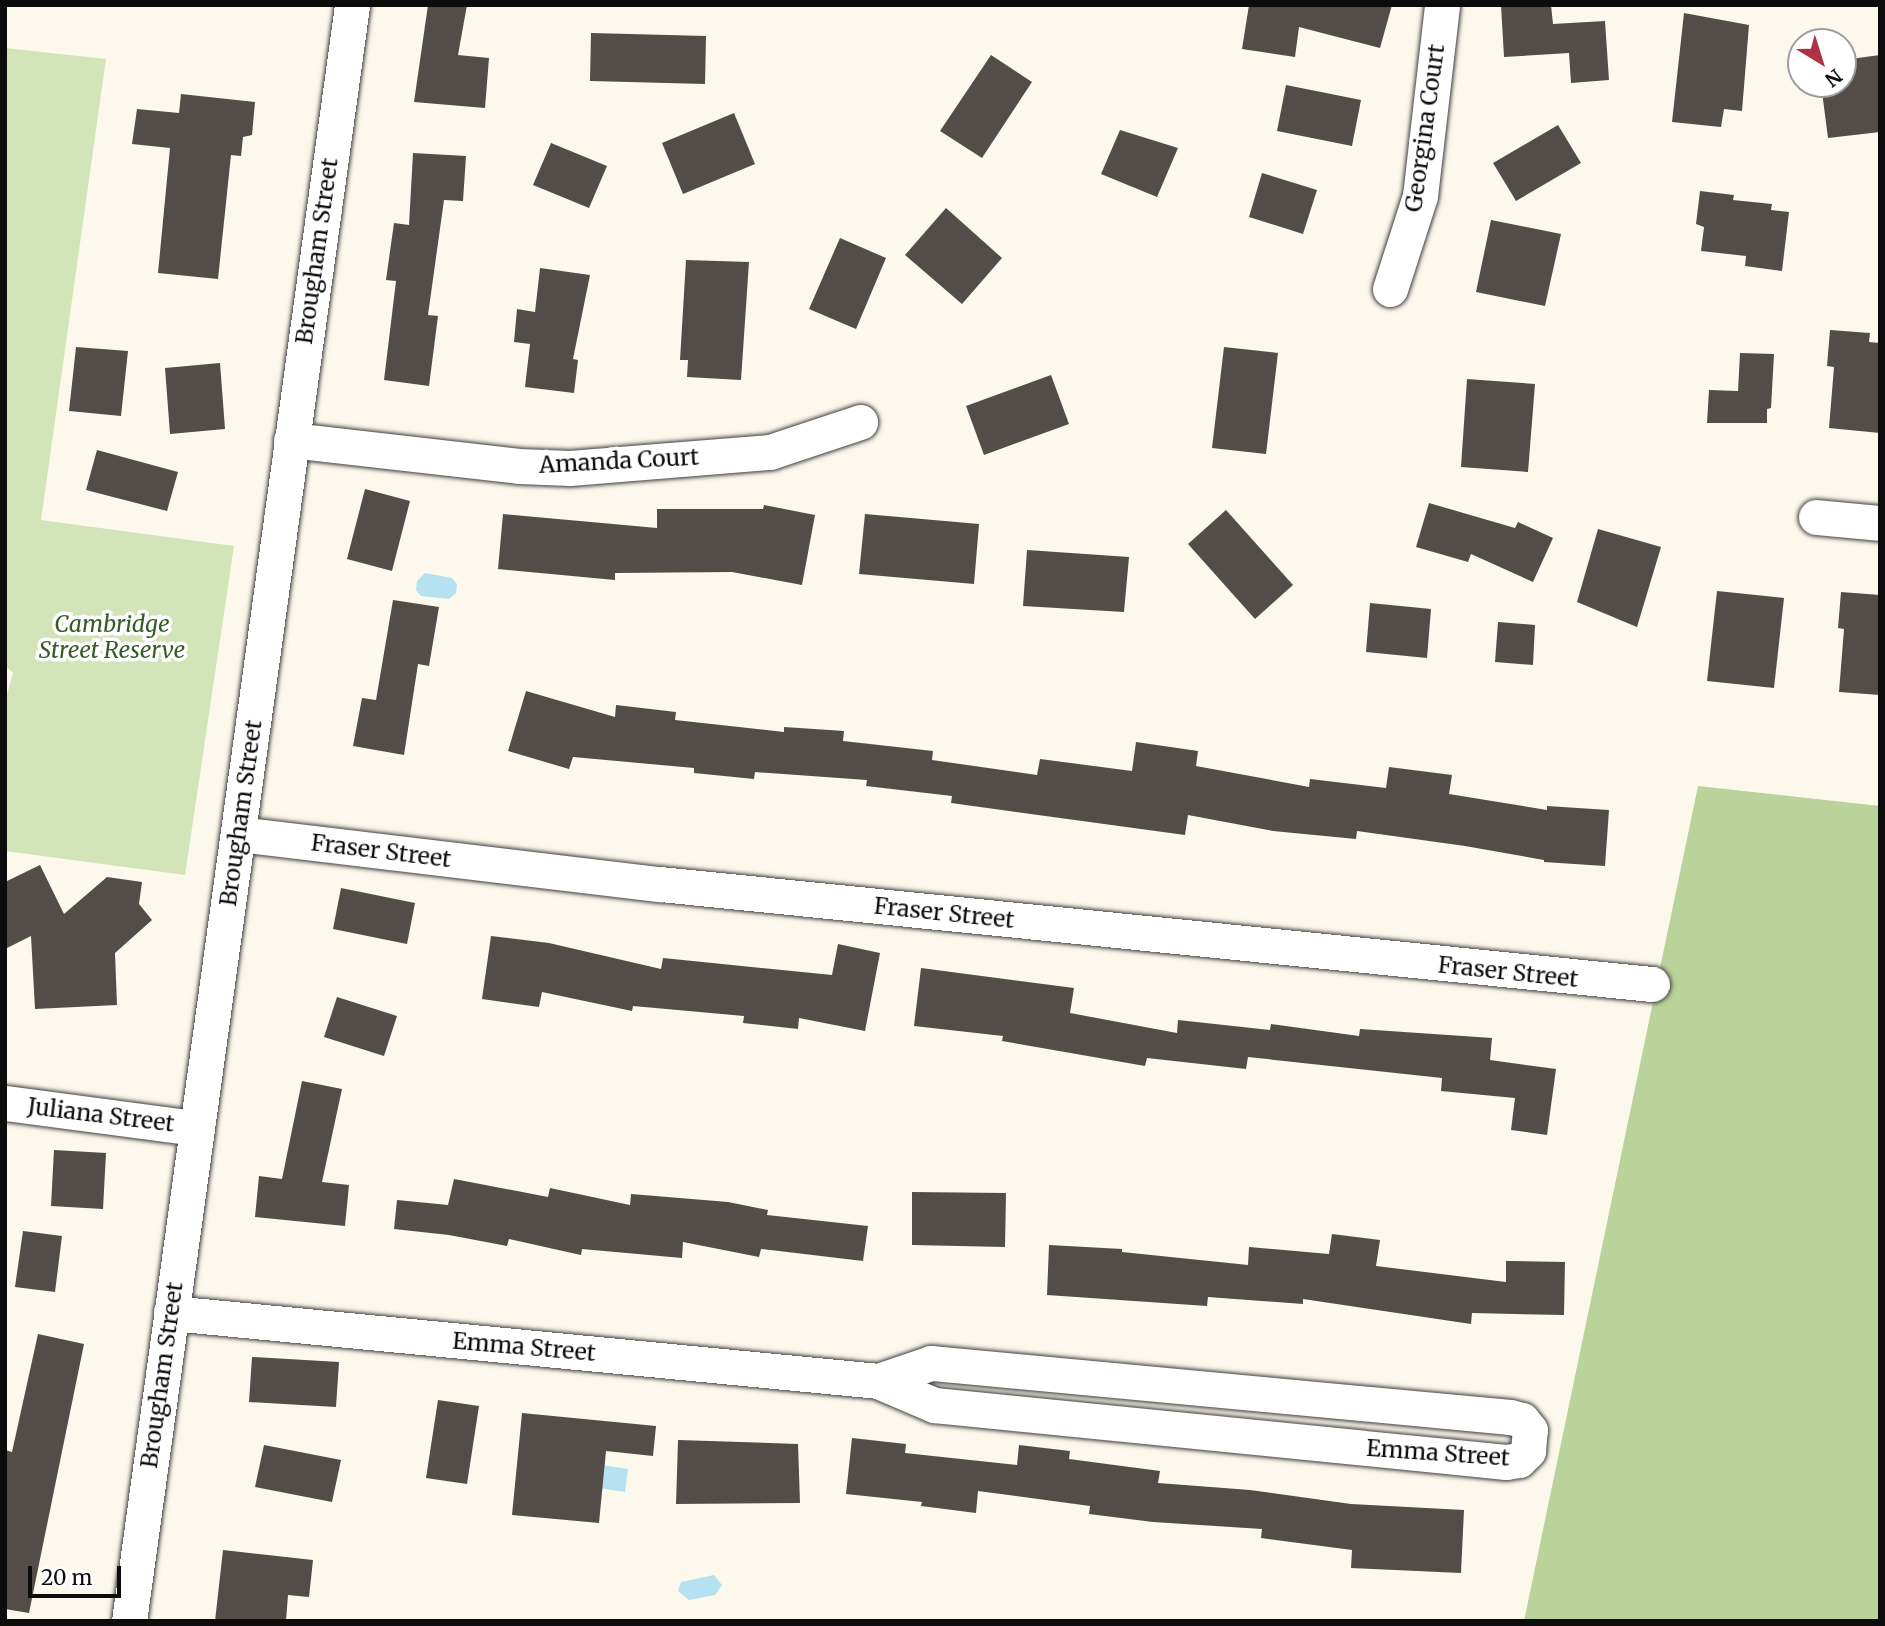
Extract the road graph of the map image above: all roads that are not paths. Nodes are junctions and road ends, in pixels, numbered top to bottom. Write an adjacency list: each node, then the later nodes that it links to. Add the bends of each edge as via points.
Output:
1 (352, 5): 5 (street, Brougham Street)
2 (1442, 5): 3 (street, Georgina Court, via 1420,196)
3 (1390, 289)
4 (860, 422): 5 (street, Amanda Court, via 770,452 570,468)
5 (291, 440): 8 (street, Brougham Street)
6 (1816, 517): 7 (street)
7 (1880, 523)
8 (238, 834): 9 (street, Fraser Street, via 687,887); 11 (street, Brougham Street)
9 (1652, 984)
10 (5, 1103): 11 (street, Juliana Street)
11 (197, 1128): 12 (street, Brougham Street)
12 (171, 1313): 13 (street, Emma Street); 14 (street, Brougham Street)
13 (878, 1381): 13 (street, Emma Street, via 931,1363 1510,1417 1522,1420 1530,1430 1528,1451 1519,1460 1506,1462 934,1405)
14 (129, 1621)

